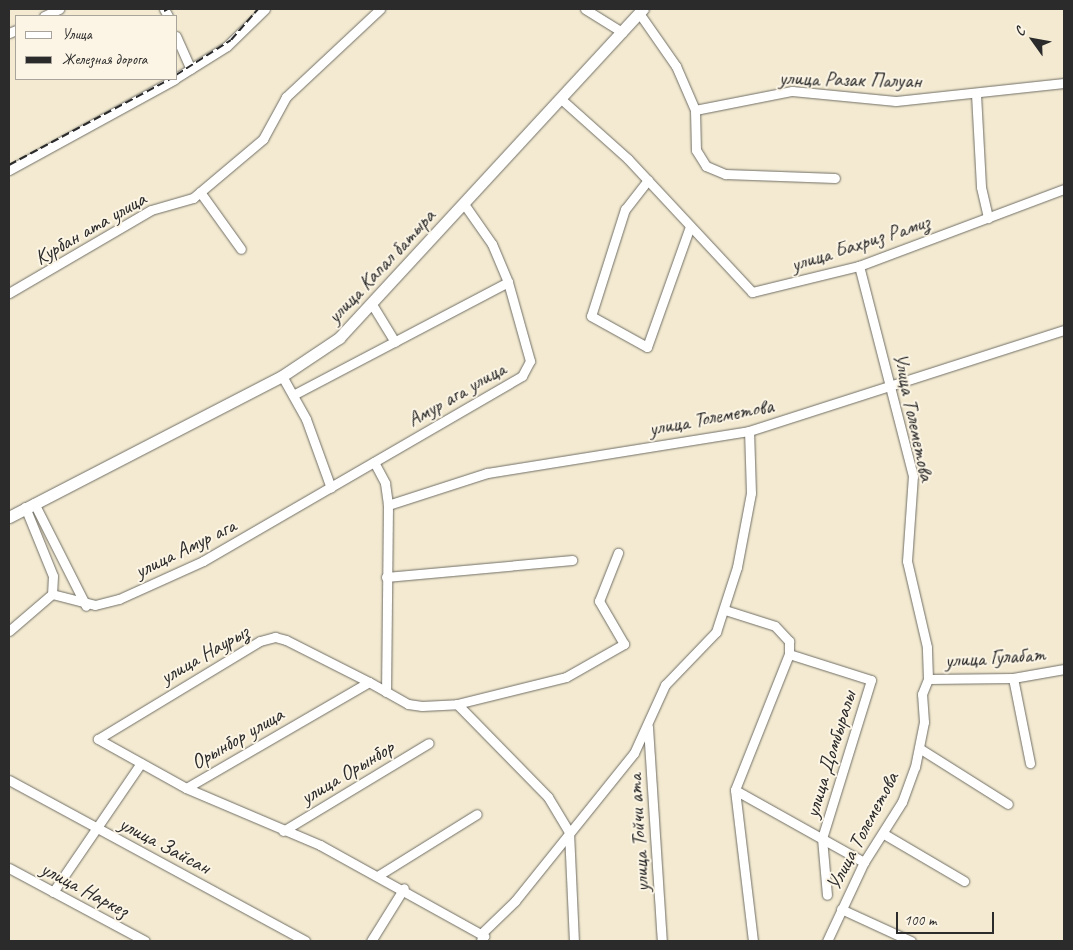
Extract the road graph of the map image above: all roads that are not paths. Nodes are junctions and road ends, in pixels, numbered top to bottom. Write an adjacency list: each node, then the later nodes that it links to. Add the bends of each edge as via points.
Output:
1 (59, 9): 6 (street)
2 (265, 9): 9 (street, via 244,33)
3 (380, 9): 20 (street, Курбан ата улица, via 286,97 262,139)
4 (585, 9): 7 (street)
5 (641, 11): 7 (main road, улица Капал батыра); 15 (street, via 676,66)
6 (46, 15)
7 (622, 32): 14 (main road, улица Капал батыра)
8 (178, 40): 9 (street)
9 (191, 69): 10 (street)
10 (178, 77)
11 (172, 80): 16 (street)
12 (1064, 83): 13 (street, улица Разак Палуан)
13 (976, 94): 15 (street, улица Разак Палуан, via 896,101 792,91); 22 (street, via 981,187)
14 (561, 99): 18 (street, улица Бахриз Рамиз); 21 (main road, улица Капал батыра)
15 (695, 110): 17 (street, via 696,150 706,166 725,174)
16 (9, 170)
17 (835, 178)
18 (648, 180): 23 (street, улица Бахриз Рамиз); 23 (street, via 625,209 591,316 647,347)
19 (1064, 190): 22 (street, улица Бахриз Рамиз)
20 (200, 192): 24 (street); 27 (street, Курбан ата улица, via 151,210)
21 (464, 204): 26 (street, via 492,244); 28 (main road, улица Капал батыра)
22 (988, 218): 25 (street, улица Бахриз Рамиз)
23 (690, 226): 25 (street, улица Бахриз Рамиз, via 752,292)
24 (241, 249)
25 (860, 266): 32 (street, Улица Толеметова)
26 (508, 282): 30 (street); 35 (street, Амур ага улица, via 526,342 527,370)
27 (9, 293)
28 (373, 306): 30 (street); 31 (main road, улица Капал батыра, via 339,338)
29 (1064, 330): 32 (street, улица Толеметова)
30 (395, 342): 33 (street)
31 (282, 376): 33 (street); 37 (main road, улица Капал батыра)
32 (893, 386): 34 (street, улица Толеметова); 50 (street, Улица Толеметова, via 913,476 907,561 927,647)
33 (293, 395): 36 (street)
34 (749, 431): 38 (street, улица Толеметова, via 487,473); 45 (street, via 752,493)
35 (374, 462): 36 (street, улица Амур ага); 38 (street, via 385,483)
36 (331, 488): 44 (street, улица Амур ага, via 203,561 120,599)
37 (30, 505): 39 (main road, улица Капал батыра); 43 (street, via 53,576); 44 (street)
38 (388, 505): 42 (street)
39 (9, 517)
40 (618, 553): 53 (street, улица Наурыз, via 599,601 624,640 622,646 566,676)
41 (572, 560): 42 (street)
42 (386, 577): 52 (street)
43 (52, 594): 44 (street); 46 (street)
44 (86, 606)
45 (724, 610): 47 (street, via 784,632); 54 (street, via 707,642 665,685)
46 (9, 631)
47 (789, 654): 62 (street); 69 (street, улица Домбыралы, via 871,680)
48 (1064, 669): 49 (street, улица Гулабат)
49 (1013, 678): 50 (street, улица Гулабат); 59 (street)
50 (928, 679): 57 (street, Улица Толеметова, via 922,694)
51 (369, 682): 52 (street, улица Наурыз); 55 (street, улица Наурыз, via 275,637 260,641); 61 (street, Орынбор улица)
52 (386, 692): 53 (street, улица Наурыз, via 422,706)
53 (456, 704): 67 (street, via 548,797)
54 (647, 721): 67 (street, via 634,753); 84 (street, улица Тойчи ата)
55 (97, 737): 58 (street, Орынбор улица)
56 (429, 743): 66 (street, улица Орынбор)
57 (919, 748): 63 (street); 68 (street, Улица Толеметова, via 902,802)
58 (141, 763): 61 (street, Орынбор улица); 65 (street)
59 (1030, 763)
60 (9, 780): 65 (street, улица Зайсан)
61 (186, 788): 66 (street, улица Орынбор)
62 (735, 790): 69 (street); 85 (street)
63 (1008, 804)
64 (477, 814): 72 (street)
65 (95, 828): 75 (street); 80 (street, улица Зайсан)
66 (283, 831): 72 (street, улица Орынбор)
67 (569, 832): 78 (street); 83 (street)
68 (884, 834): 70 (street, Улица Толеметова); 73 (street)
69 (822, 838): 70 (street); 76 (street, улица Домбыралы)
70 (864, 862): 77 (street, Улица Толеметова)
71 (9, 868): 75 (street, улица Наркез)
72 (380, 875): 74 (street, улица Орынбор)
73 (964, 881)
74 (404, 888): 78 (street, улица Орынбор); 81 (street)
75 (53, 892): 79 (street, улица Наркез)
76 (826, 895)
77 (841, 909): 86 (street, Улица Толеметова); 87 (street)
78 (482, 937): 82 (street)
79 (145, 941)
80 (305, 941)
81 (372, 941)
82 (487, 941)
83 (574, 941)
84 (662, 941)
85 (753, 941)
86 (826, 941)
87 (911, 941)

